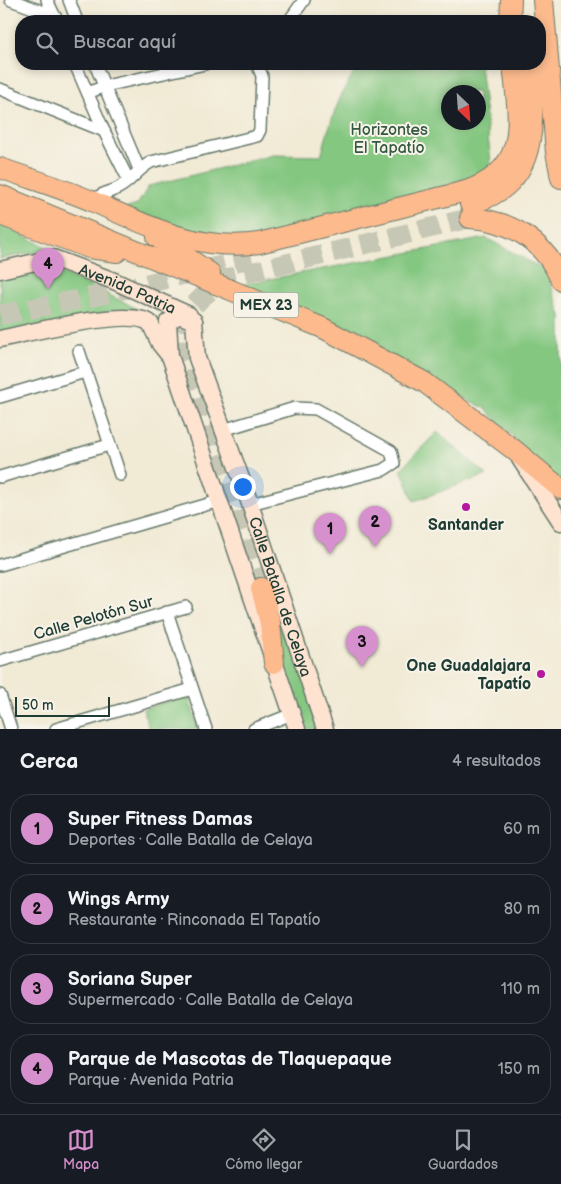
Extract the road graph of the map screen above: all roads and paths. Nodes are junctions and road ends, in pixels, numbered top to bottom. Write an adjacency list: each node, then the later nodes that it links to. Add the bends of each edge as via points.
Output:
1 (11, 0): 7 (street)
2 (47, 0): 8 (street)
3 (68, 0): 9 (street)
4 (304, 0): 10 (street)
5 (511, 0): 11 (highway)
6 (542, 0): 12 (highway); 13 (highway)
7 (47, 15)
8 (54, 15)
9 (75, 15)
10 (293, 15)
11 (510, 15)
12 (539, 15)
13 (543, 15)
14 (546, 43): 27 (highway)
15 (78, 70): 23 (street)
16 (98, 70): 21 (street)
17 (178, 70): 21 (street)
18 (260, 70): 26 (street, via 260,130 257,136 151,162)
19 (513, 70): 32 (highway, via 518,121 516,145 498,172 475,188 244,245 214,245 183,239)
20 (532, 70): 35 (highway, via 533,131 524,164 502,190 470,211 527,236 545,253)
21 (105, 86): 23 (street); 26 (street)
22 (0, 89): 24 (street)
23 (88, 93): 24 (street)
24 (104, 131): 28 (street)
25 (0, 168): 30 (highway)
26 (139, 169): 28 (street)
27 (561, 178)
28 (128, 179): 30 (street)
29 (0, 195): 33 (highway, MEX 23)
30 (92, 201): 32 (highway)
31 (0, 215): 33 (highway, via 89,248)
32 (128, 218): 36 (highway)
33 (147, 256): 36 (highway, MEX 23)
34 (0, 270): 37 (street, Avenida Patria, via 54,258 156,300 189,315)
35 (561, 280)
36 (243, 296): 45 (highway, MEX 23, via 323,328 424,382)
37 (194, 321): 40 (street, via 179,315 168,322); 43 (street, Calle Batalla de Celaya, via 197,358)
38 (0, 339): 40 (street, Avenida Patria, via 110,318 138,318 150,323)
39 (79, 351): 41 (street)
40 (170, 356): 49 (street, Calle Batalla de Celaya)
41 (85, 372): 42 (street); 44 (street)
42 (0, 397)
43 (223, 430): 50 (street, Calle Batalla de Celaya); 50 (street, via 306,407 316,409 391,452 393,457 394,463 383,470)
44 (109, 445): 46 (street); 47 (street)
45 (513, 449): 48 (highway, MEX 23); 51 (street)
46 (120, 475)
47 (0, 476)
48 (561, 489)
49 (219, 501): 52 (street); 57 (street, Calle Batalla de Celaya)
50 (250, 504): 65 (street, Calle Batalla de Celaya)
51 (561, 522)
52 (0, 565)
53 (261, 588): 57 (highway, via 270,623)
54 (186, 607): 55 (street, Calle Pelotón Sur)
55 (166, 612): 56 (street, Calle Pelotón Sur); 58 (street)
56 (0, 662)
57 (274, 663): 60 (street, Calle Batalla de Celaya)
58 (192, 689): 62 (street); 63 (street)
59 (0, 695): 61 (street)
60 (294, 721): 64 (street)
61 (11, 729)
62 (56, 729)
63 (206, 729)
64 (254, 729)
65 (324, 729)

